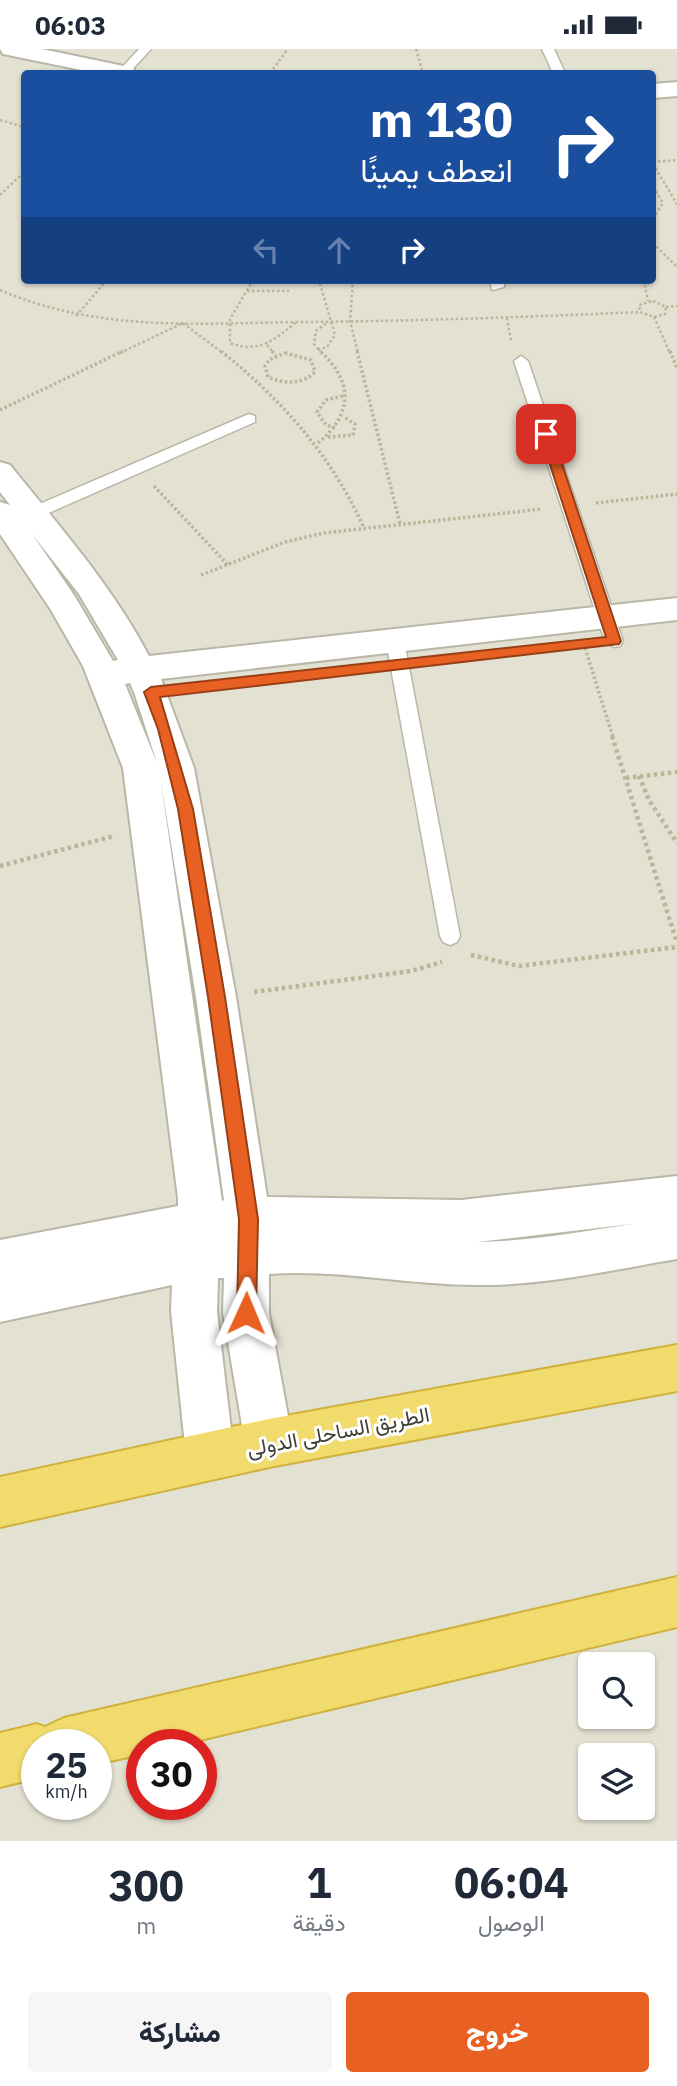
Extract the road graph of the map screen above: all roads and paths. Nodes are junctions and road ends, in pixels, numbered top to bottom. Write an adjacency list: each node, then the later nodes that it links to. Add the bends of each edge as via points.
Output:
1 (11, 49): 6 (street)
2 (145, 49): 7 (lane)
3 (288, 49): 8 (path)
4 (416, 49): 9 (path)
5 (548, 49): 10 (lane)
6 (110, 70)
7 (127, 70)
8 (272, 70)
9 (422, 70)
10 (558, 70)
11 (677, 89): 12 (street)
12 (656, 91)
13 (1, 121): 14 (path)
14 (21, 126)
15 (677, 160): 16 (path)
16 (656, 163)
17 (656, 168): 21 (path)
18 (21, 175): 20 (path)
19 (656, 190): 22 (path, via 664,203)
20 (0, 195)
21 (677, 204)
22 (656, 216)
23 (656, 246): 24 (path)
24 (677, 267)
25 (104, 284): 37 (path)
26 (251, 284): 31 (path)
27 (321, 284): 39 (path)
28 (353, 284): 40 (path)
29 (645, 284): 33 (path)
30 (0, 290): 37 (path)
31 (247, 291): 32 (path); 41 (path)
32 (289, 291)
33 (649, 301): 35 (path); 36 (path, via 639,305)
34 (677, 306): 35 (path)
35 (666, 307): 38 (path, via 665,314)
36 (640, 312): 38 (path); 40 (path)
37 (76, 316): 43 (path, via 139,324)
38 (654, 317): 48 (path)
39 (328, 321): 40 (path); 42 (path); 45 (path, via 313,337); 45 (path, via 333,341)
40 (349, 321): 61 (path)
41 (229, 322): 42 (path); 43 (path); 44 (path, via 230,343 247,349)
42 (296, 322): 44 (path)
43 (183, 323): 50 (path); 55 (path, via 234,360)
44 (267, 345): 46 (path)
45 (318, 350): 49 (path, via 331,360)
46 (276, 356): 46 (path, via 265,366 268,377 275,381 294,384 314,372 311,360 304,356)
47 (521, 361): 59 (lane)
48 (677, 368)
49 (346, 395): 51 (path); 53 (path, via 320,405 319,419)
50 (0, 409)
51 (344, 417): 53 (path); 54 (path, via 355,424 353,435)
52 (249, 419): 56 (lane)
53 (335, 428): 54 (path)
54 (327, 436): 55 (path)
55 (318, 443): 62 (path, via 350,491)
56 (136, 468): 60 (lane); 63 (path)
57 (0, 473): 60 (street)
58 (677, 494): 59 (path)
59 (571, 506): 61 (path); 66 (lane)
60 (14, 516): 69 (street, via 90,586); 70 (street)
61 (400, 524): 62 (path)
62 (364, 528): 63 (path, via 304,537)
63 (228, 565): 64 (path)
64 (201, 575)
65 (677, 609): 66 (street)
66 (602, 634): 67 (street); 68 (street); 73 (path)
67 (677, 634)
68 (397, 653): 69 (street); 77 (lane)
69 (147, 681): 70 (street); 81 (street, via 186,809)
70 (109, 685): 74 (street, via 141,768)
71 (677, 772): 72 (path)
72 (639, 776): 73 (path); 75 (path)
73 (625, 778): 78 (path)
74 (150, 827): 76 (path); 85 (street)
75 (677, 843)
76 (0, 866)
77 (450, 936)
78 (677, 943): 79 (path, via 519,966)
79 (465, 955)
80 (453, 957): 81 (path, via 422,970)
81 (216, 997): 83 (street)
82 (677, 1197): 83 (street, via 487,1220)
83 (249, 1237): 84 (street, via 442,1263 505,1263); 85 (street); 89 (street, via 246,1313)
84 (677, 1238)
85 (201, 1241): 86 (street, via 142,1230); 87 (street); 90 (street, via 194,1311)
86 (0, 1262)
87 (0, 1299)
88 (677, 1368): 89 (highway, الطريق الساحلى الدولى)
89 (269, 1443): 90 (highway, الطريق الساحلى الدولى)
90 (210, 1455): 91 (highway, الطريق الساحلى الدولى)
91 (0, 1502)
92 (677, 1602): 93 (highway)
93 (112, 1734)
94 (21, 1755): 95 (highway)
95 (0, 1760)

